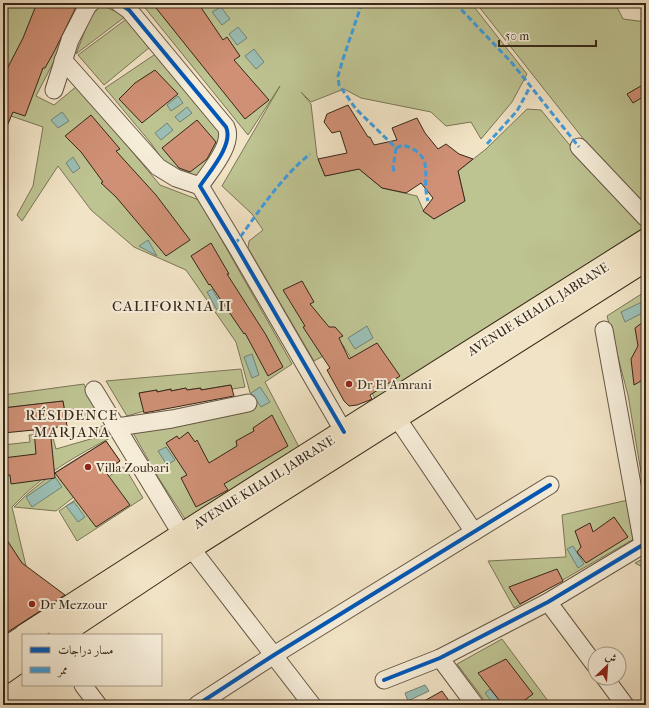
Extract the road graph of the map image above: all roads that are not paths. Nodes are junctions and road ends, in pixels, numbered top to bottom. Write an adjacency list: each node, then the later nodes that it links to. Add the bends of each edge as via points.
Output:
1 (91, 3): 3 (street, via 70,40)
2 (119, 3): 6 (street, via 129,10 226,126 229,133 226,145)
3 (63, 60): 4 (street); 6 (street, via 158,167 176,178)
4 (54, 90)
5 (579, 147): 7 (street, via 602,166)
6 (200, 186): 15 (street)
7 (646, 218)
8 (646, 240): 15 (main road, AVENUE KHALIL JABRANE)
9 (646, 260): 13 (main road, AVENUE KHALIL JABRANE)
10 (604, 330): 19 (street)
11 (94, 390): 14 (street)
12 (248, 402): 14 (street, via 172,419)
13 (397, 418): 17 (street); 18 (main road, AVENUE KHALIL JABRANE)
14 (117, 427): 18 (street)
15 (344, 432): 18 (main road, AVENUE KHALIL JABRANE)
16 (550, 485): 17 (street)
17 (474, 532): 26 (street)
18 (187, 541): 21 (main road, AVENUE KHALIL JABRANE); 22 (main road, AVENUE KHALIL JABRANE); 26 (street)
19 (644, 544): 20 (street)
20 (548, 602): 25 (street); 27 (street)
21 (27, 634)
22 (61, 634)
23 (22, 637): 24 (main road, AVENUE KHALIL JABRANE)
24 (3, 650)
25 (587, 654)
26 (274, 655): 34 (street); 35 (street)
27 (440, 658): 30 (street); 36 (street)
28 (22, 660): 29 (main road)
29 (3, 673)
30 (384, 680)
31 (84, 686): 33 (street)
32 (611, 686): 37 (street)
33 (98, 705)
34 (197, 705)
35 (312, 705)
36 (475, 705)
37 (625, 705)

